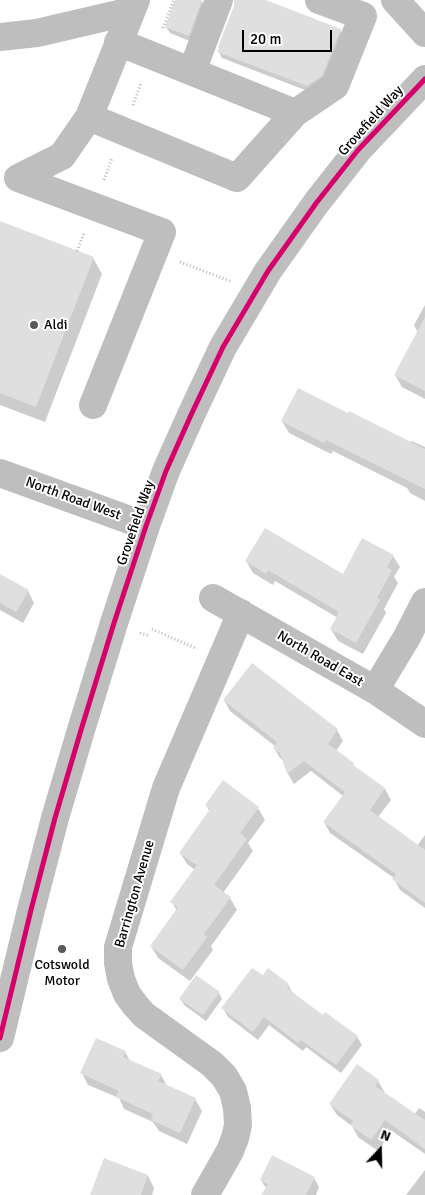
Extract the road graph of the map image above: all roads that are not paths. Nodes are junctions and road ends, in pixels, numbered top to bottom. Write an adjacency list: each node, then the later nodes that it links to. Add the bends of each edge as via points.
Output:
1 (218, 0): 8 (street)
2 (319, 0): 10 (street, via 363,16 335,86)
3 (395, 0): 5 (street)
4 (133, 5): 6 (street, via 38,33); 7 (street)
5 (425, 33)
6 (0, 37)
7 (118, 42): 8 (street); 11 (street)
8 (192, 71): 10 (street)
9 (425, 78): 15 (street, Grovefield Way, via 358,150 268,271 223,347 190,415)
10 (295, 113): 11 (street, via 237,178)
11 (89, 117): 12 (street, via 62,156)
12 (9, 174): 13 (street, via 162,232)
13 (93, 406)
14 (0, 473): 15 (street, North Road West)
15 (146, 526): 21 (street, Grovefield Way, via 60,801)
16 (213, 598): 18 (street, North Road East)
17 (425, 602): 19 (street)
18 (241, 613): 19 (street, North Road East); 22 (street, Barrington Avenue, via 166,788 118,947 121,979 135,1005 212,1064 232,1091 237,1108 235,1138)
19 (375, 690): 20 (street, North Road East)
20 (425, 724)
21 (0, 1038)
22 (205, 1195)

